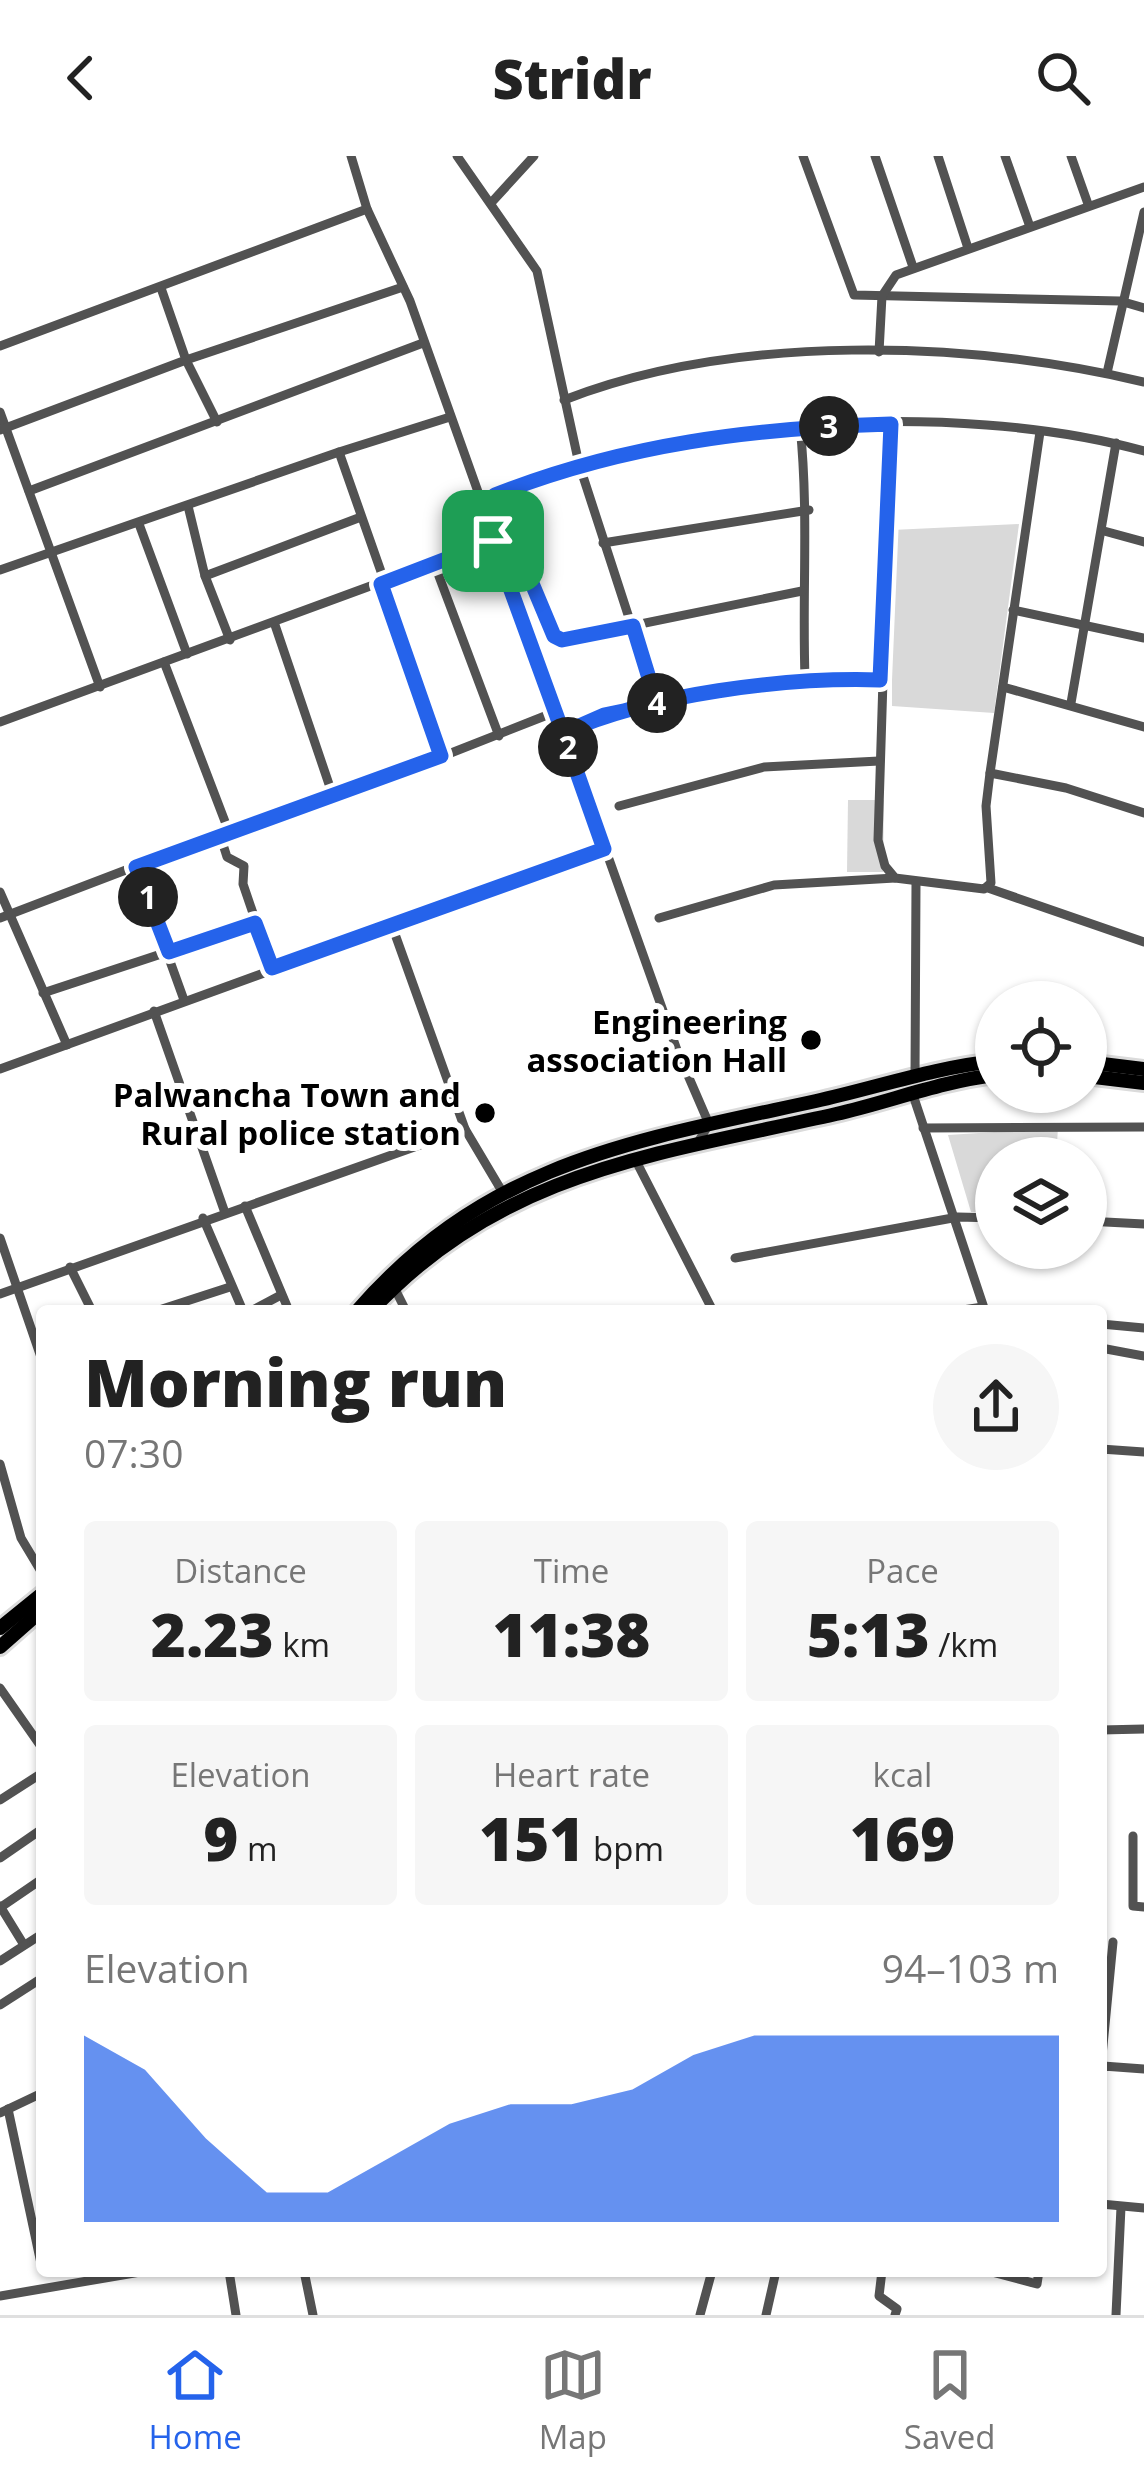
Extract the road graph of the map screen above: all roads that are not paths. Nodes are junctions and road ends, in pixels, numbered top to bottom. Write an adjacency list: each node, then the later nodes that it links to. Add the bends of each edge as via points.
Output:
1 (351, 156): 12 (street)
2 (457, 156): 10 (street)
3 (534, 156): 10 (street)
4 (803, 156): 20 (street, via 849,291)
5 (875, 156): 17 (street)
6 (938, 156): 16 (street)
7 (1005, 156): 14 (street)
8 (1071, 156): 11 (street)
9 (1144, 187): 11 (street)
10 (491, 203): 29 (street, via 537,271)
11 (1088, 204): 14 (street)
12 (368, 209): 18 (street); 19 (street)
13 (1144, 212): 15 (street)
14 (1029, 224): 16 (street)
15 (1141, 236): 21 (street)
16 (968, 245): 17 (street)
17 (913, 267): 20 (street)
18 (403, 287): 23 (street); 26 (street)
19 (161, 288): 24 (street); 26 (street)
20 (882, 296): 21 (street); 25 (street)
21 (1120, 301): 22 (street); 27 (street)
22 (1144, 308)
23 (422, 344): 31 (street); 32 (street)
24 (0, 346)
25 (880, 352): 27 (street); 29 (street, via 733,361)
26 (186, 360): 32 (street); 35 (street)
27 (1106, 373): 28 (street)
28 (1144, 382)
29 (564, 400): 40 (street)
30 (0, 412): 35 (street)
31 (450, 417): 39 (street); 47 (street)
32 (217, 422): 41 (street)
33 (891, 424): 34 (street); 36 (street); 65 (street)
34 (800, 426): 40 (street); 43 (street)
35 (2, 429): 41 (street)
36 (1040, 432): 37 (street); 56 (street)
37 (1116, 443): 38 (street); 46 (street)
38 (1144, 451)
39 (339, 452): 42 (street); 44 (street)
40 (579, 464): 49 (street); 59 (street, via 489,497 554,636)
41 (28, 491): 50 (street)
42 (188, 506): 45 (street); 53 (street)
43 (809, 510): 49 (street); 55 (street)
44 (361, 517): 53 (street); 54 (street)
45 (139, 524): 50 (street); 62 (street)
46 (1104, 531): 48 (street); 57 (street)
47 (493, 541): 51 (street); 70 (street)
48 (1144, 542)
49 (603, 543): 59 (street)
50 (51, 554): 52 (street); 66 (street)
51 (434, 563): 54 (street); 74 (street)
52 (0, 570)
53 (205, 576): 61 (street)
54 (383, 583): 58 (street); 75 (street)
55 (802, 591): 59 (street); 64 (street)
56 (1013, 610): 57 (street); 67 (street)
57 (1089, 623): 60 (street); 68 (street)
58 (275, 625): 61 (street); 78 (street)
59 (633, 626): 69 (street)
60 (1144, 638)
61 (230, 640): 62 (street)
62 (187, 654): 63 (street)
63 (164, 662): 66 (street); 81 (street)
64 (805, 678): 65 (street); 69 (street)
65 (880, 680): 76 (street)
66 (100, 687): 71 (street)
67 (1003, 687): 68 (street); 77 (street)
68 (1071, 703): 72 (street)
69 (657, 704): 73 (street)
70 (555, 712): 73 (street); 74 (street)
71 (0, 722)
72 (1144, 727)
73 (563, 733): 82 (street)
74 (499, 736): 75 (street)
75 (441, 756): 78 (street)
76 (880, 761): 79 (street, via 764,767); 84 (street, via 878,840)
77 (990, 773): 80 (street); 86 (street)
78 (334, 799): 81 (street)
79 (619, 806)
80 (1144, 813)
81 (225, 834): 83 (street); 91 (street, via 227,856 244,866)
82 (604, 849): 92 (street); 109 (street)
83 (136, 867): 88 (street); 94 (street)
84 (896, 878): 85 (street); 90 (street, via 774,884)
85 (916, 883): 86 (street); 104 (street)
86 (988, 888): 93 (street)
87 (0, 892): 88 (street)
88 (12, 914): 89 (street); 96 (street)
89 (0, 918)
90 (659, 918)
91 (255, 923): 94 (street); 95 (street)
92 (391, 923): 95 (street); 112 (street)
93 (1144, 942)
94 (169, 952): 96 (street); 97 (street)
95 (272, 968): 97 (street)
96 (43, 993): 99 (street)
97 (184, 1000): 98 (street)
98 (154, 1011): 99 (street); 117 (street)
99 (67, 1045): 102 (street)
100 (975, 1065): 104 (highway)
101 (1107, 1065): 103 (highway)
102 (0, 1069)
103 (1144, 1069)
104 (915, 1078): 108 (street); 109 (highway)
105 (1107, 1079): 107 (highway)
106 (975, 1081): 108 (highway)
107 (1144, 1083)
108 (911, 1097): 111 (street); 113 (highway)
109 (709, 1124): 113 (street); 115 (highway, via 569,1160)
110 (1144, 1127): 111 (street)
111 (923, 1128): 119 (street)
112 (465, 1129): 115 (street); 116 (street)
113 (695, 1146): 114 (highway)
114 (635, 1161): 118 (highway, via 567,1178); 140 (street)
115 (504, 1192): 118 (street); 137 (highway, via 410,1257)
116 (245, 1205): 117 (street); 131 (street)
117 (224, 1210): 121 (street)
118 (492, 1215): 129 (highway)
119 (958, 1217): 120 (street); 125 (street); 141 (street)
120 (975, 1217)
121 (203, 1218): 126 (street); 128 (street)
122 (1107, 1222): 123 (street)
123 (1144, 1224)
124 (0, 1238): 127 (street)
125 (735, 1258)
126 (70, 1267): 127 (street); 132 (street)
127 (16, 1286): 130 (street); 144 (street)
128 (230, 1287): 133 (street); 134 (street)
129 (394, 1288): 138 (highway); 139 (street)
130 (0, 1294)
131 (281, 1294): 135 (street); 136 (street)
132 (89, 1305)
133 (174, 1305)
134 (243, 1305)
135 (259, 1305)
136 (286, 1305)
137 (363, 1305)
138 (377, 1305)
139 (403, 1305)
140 (710, 1305)
141 (983, 1305)
142 (1107, 1325): 143 (street)
143 (1144, 1328)
144 (36, 1343)
145 (1107, 1349): 146 (street)
146 (1144, 1356)
147 (1107, 1449): 148 (street)
148 (1144, 1452)
149 (0, 1464): 150 (street)
150 (36, 1563)
151 (36, 1599): 153 (highway)
152 (36, 1615): 154 (highway)
153 (0, 1628)
154 (0, 1647)
155 (0, 1688): 158 (street)
156 (1144, 1729): 157 (street)
157 (1107, 1730)
158 (36, 1739)
159 (36, 1777): 160 (street)
160 (0, 1800)
161 (36, 1833): 163 (street)
162 (1133, 1836): 166 (street, via 1132,1906)
163 (0, 1858)
164 (36, 1883): 165 (street)
165 (0, 1906): 169 (street)
166 (1144, 1907)
167 (36, 1938): 169 (street)
168 (1113, 1942): 173 (street)
169 (24, 1945): 170 (street)
170 (0, 1960)
171 (36, 1982): 172 (street)
172 (0, 2005)
173 (1107, 2011)
174 (1107, 2069): 175 (street)
175 (1144, 2069)
176 (36, 2096): 177 (street)
177 (4, 2111): 181 (street)
178 (1107, 2205): 179 (street)
179 (1121, 2207): 180 (street); 198 (street)
180 (1144, 2208)
181 (36, 2244)
182 (44, 2277): 191 (street)
183 (116, 2277): 191 (street)
184 (230, 2277): 193 (street)
185 (305, 2277): 194 (street)
186 (710, 2277): 195 (street)
187 (773, 2277): 196 (street)
188 (881, 2277): 197 (street, via 879,2296)
189 (1011, 2277): 190 (street, via 1037,2284)
190 (1038, 2277)
191 (47, 2291): 192 (street)
192 (0, 2296)
193 (236, 2315)
194 (313, 2315)
195 (700, 2315)
196 (766, 2315)
197 (896, 2315)
198 (1116, 2315)

